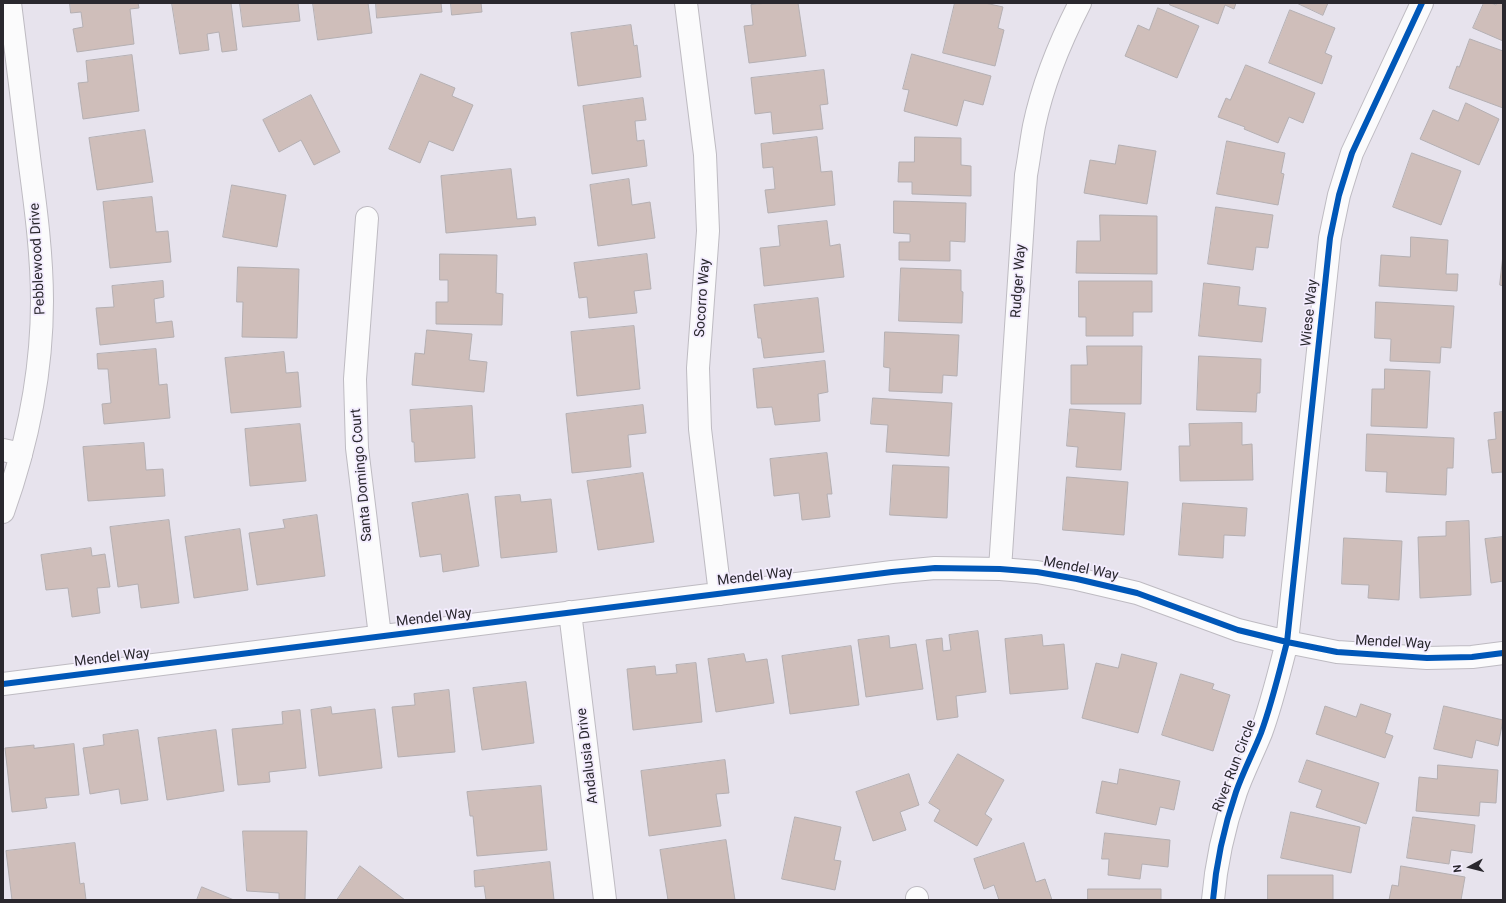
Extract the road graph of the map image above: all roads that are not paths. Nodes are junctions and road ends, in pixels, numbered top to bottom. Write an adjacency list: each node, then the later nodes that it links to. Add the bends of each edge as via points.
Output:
1 (10, 3): 6 (street, Pebblewood Drive, via 39,237 42,302 38,365 28,428)
2 (686, 3): 9 (street, Socorro Way, via 705,155 708,231 698,368 700,429)
3 (1080, 3): 8 (street, Rudger Way, via 1064,33 1047,79 1034,126 1026,175)
4 (1422, 3): 12 (street, Wiese Way, via 1352,153 1339,195 1330,238)
5 (367, 218): 11 (street, Santa Domingo Court, via 355,379 356,433)
6 (12, 452): 7 (street, Pebblewood Drive)
7 (3, 512)
8 (1000, 568): 9 (street, Mendel Way, via 935,568); 12 (street, Mendel Way, via 1077,579 1137,593 1238,630)
9 (720, 594): 10 (street, Mendel Way)
10 (570, 612): 11 (street, Mendel Way); 15 (street, Andalusia Drive)
11 (380, 636): 14 (street, Mendel Way)
12 (1287, 642): 13 (street, Mendel Way, via 1337,652 1427,658); 16 (street, River Run Circle, via 1273,697 1223,833 1215,875)
13 (1503, 653)
14 (3, 684)
15 (605, 900)
16 (1214, 900)

